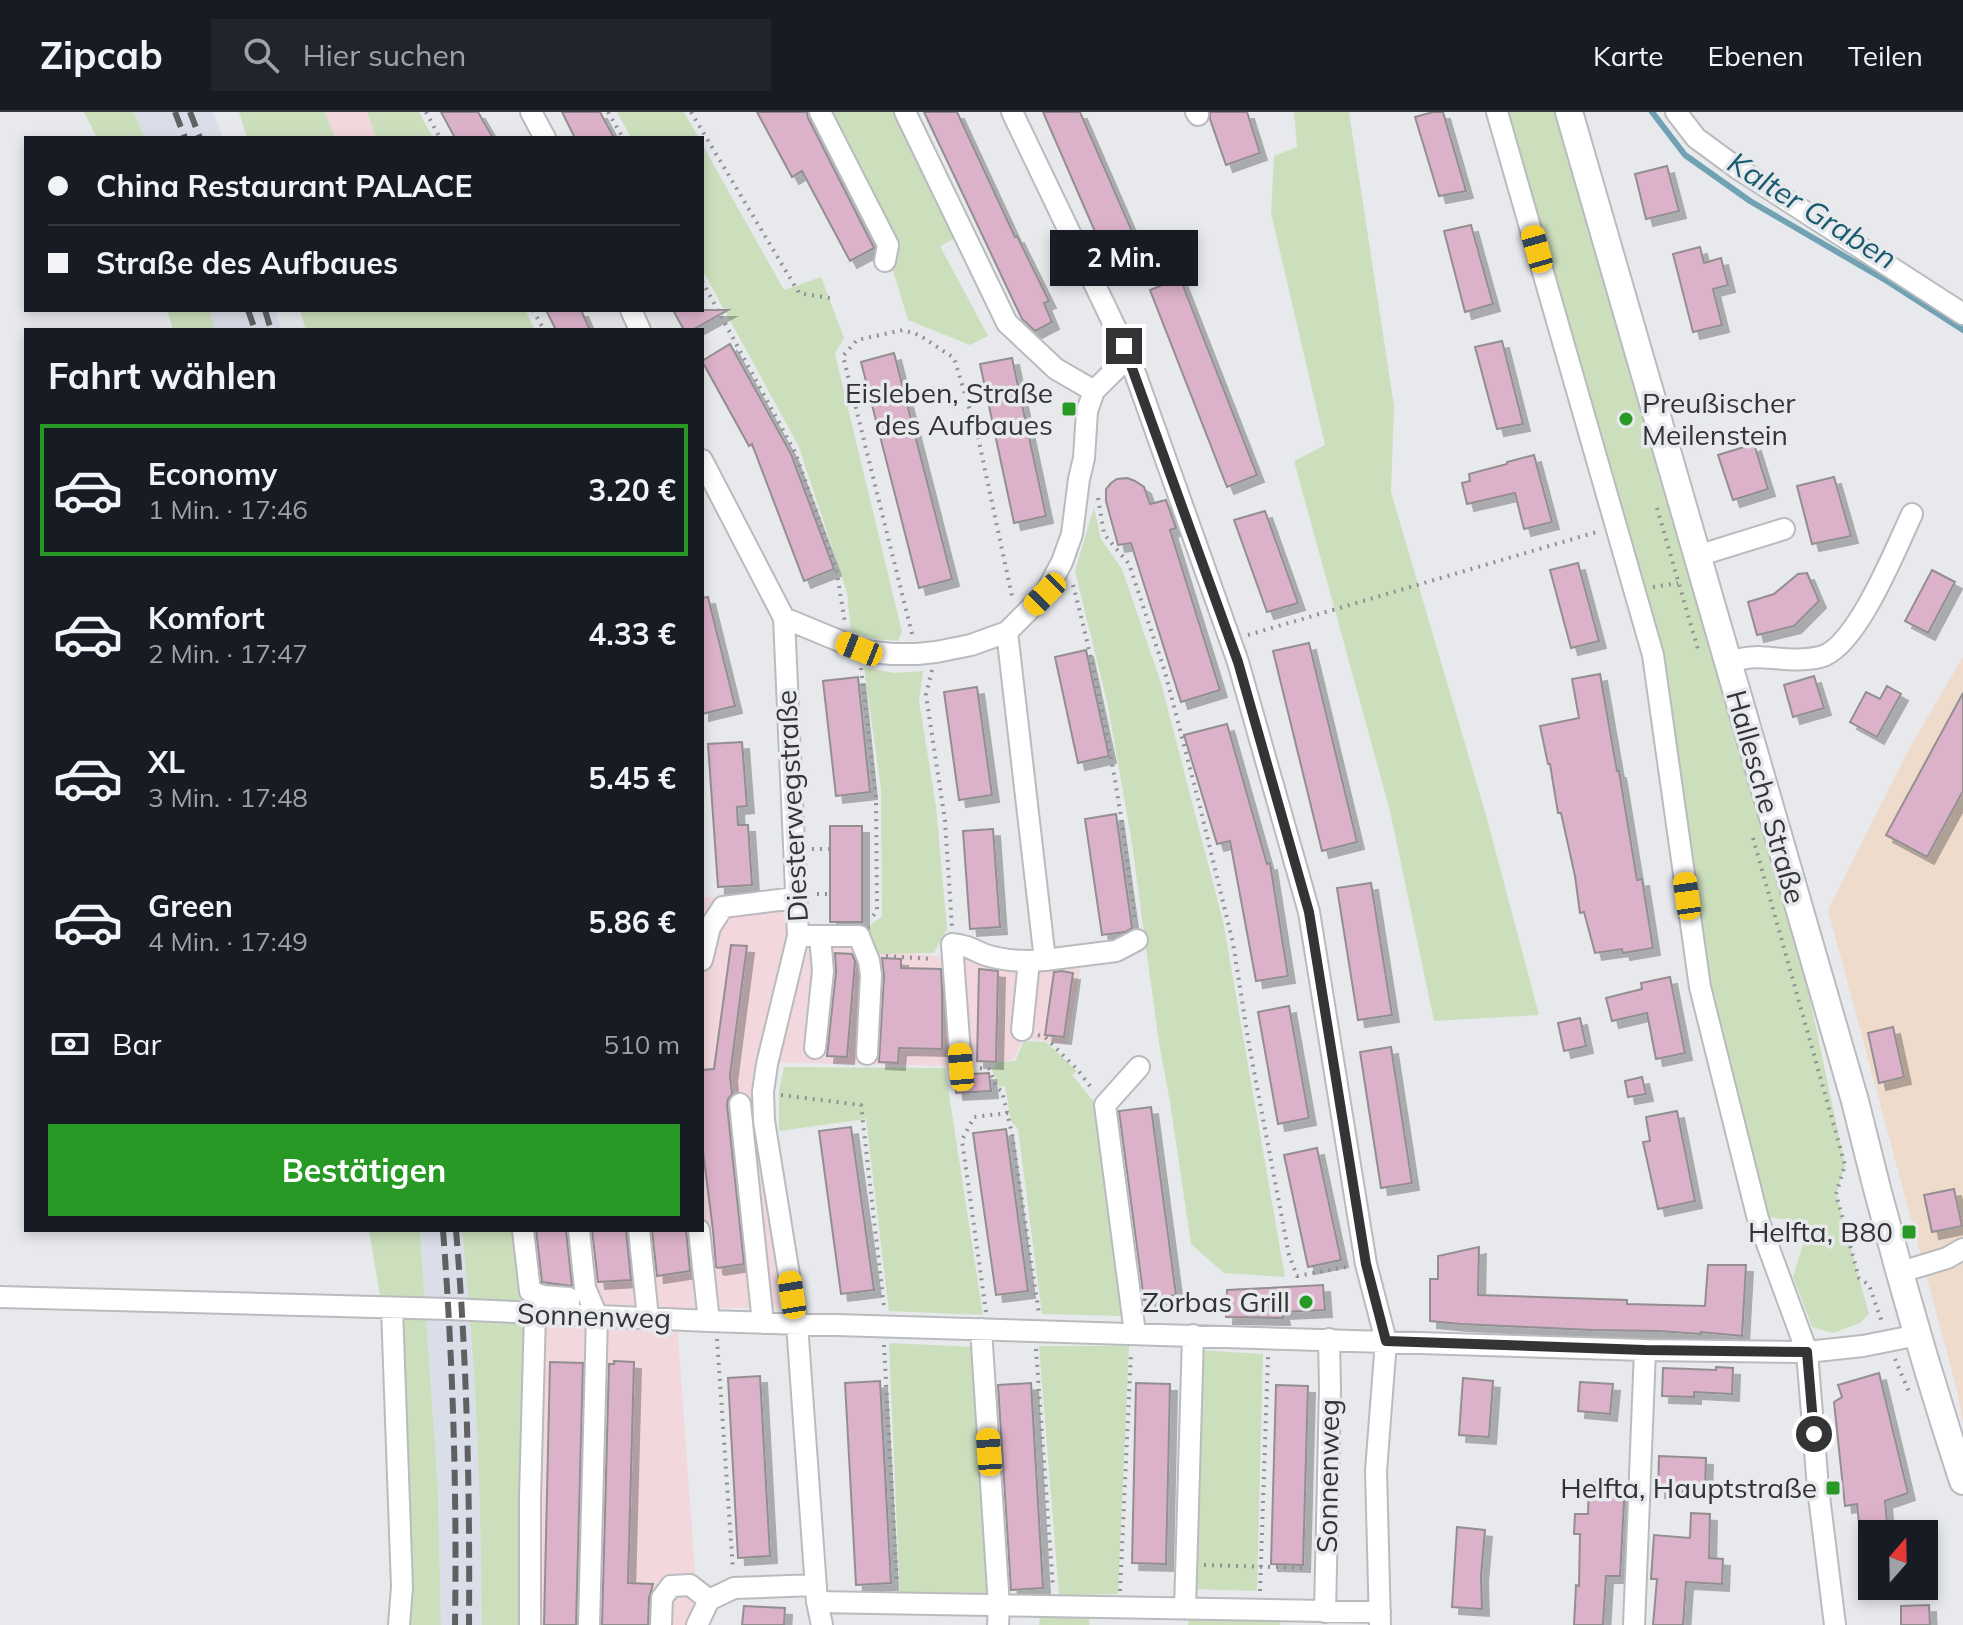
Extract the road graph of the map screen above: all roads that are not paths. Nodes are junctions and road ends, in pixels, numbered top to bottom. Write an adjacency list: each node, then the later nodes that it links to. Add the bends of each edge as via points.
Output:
1 (531, 112): 8 (street)
2 (820, 112): 9 (street, via 888,245)
3 (905, 112): 12 (street, via 1007,323 1056,369)
4 (1012, 112): 11 (street)
5 (1497, 112): 54 (street, via 1653,655 1700,987 1758,1219)
6 (1569, 112): 16 (main road, Hallesche Straße)
7 (1676, 112): 10 (street, via 1716,153)
8 (544, 136)
9 (885, 261)
10 (1963, 314)
11 (1129, 356): 12 (street); 52 (street, via 1238,662 1309,912 1366,1264)
12 (1094, 391): 18 (street, via 1072,534 1045,594)
13 (704, 464): 17 (street, Diesterwegstraße)
14 (1912, 514): 19 (street, via 1867,606 1837,648 1824,657 1804,660 1755,657)
15 (1784, 529): 16 (street)
16 (1697, 556): 19 (main road, Hallesche Straße)
17 (784, 618): 18 (street, via 864,651 892,654 971,645); 20 (street, Diesterwegstraße)
18 (1012, 628): 25 (street)
19 (1715, 663): 37 (main road, Hallesche Straße, via 1855,1101)
20 (795, 898): 21 (street, Diesterwegstraße); 24 (street, via 723,907 710,927)
21 (798, 936): 22 (street); 46 (street, Diesterwegstraße, via 763,1092)
22 (820, 936): 27 (street, via 823,971); 28 (street, via 859,936 869,961)
23 (1137, 940): 25 (street, via 1116,951)
24 (704, 952)
25 (1037, 961): 26 (street); 29 (street, via 986,955 965,945 952,952)
26 (1022, 1030)
27 (815, 1048)
28 (867, 1054)
29 (961, 1067)
30 (1139, 1067): 48 (street, via 1105,1105)
31 (740, 1104): 45 (street)
32 (523, 1232): 41 (street, via 530,1291 569,1298)
33 (579, 1232): 42 (street, via 585,1288)
34 (639, 1232): 43 (street)
35 (699, 1232): 44 (street)
36 (1963, 1249): 37 (street)
37 (1901, 1272): 50 (main road, Hallesche Straße)
38 (0, 1297): 39 (street, Sonnenweg)
39 (392, 1308): 40 (street, Sonnenweg); 62 (street)
40 (535, 1314): 41 (street, Sonnenweg); 63 (street)
41 (569, 1315): 42 (street, Sonnenweg)
42 (597, 1316): 43 (street, Sonnenweg); 64 (street)
43 (648, 1318): 44 (street, Sonnenweg)
44 (713, 1321): 45 (street, Sonnenweg)
45 (763, 1323): 46 (street, Sonnenweg)
46 (797, 1324): 47 (street, Sonnenweg); 56 (street)
47 (985, 1329): 48 (street, Sonnenweg); 60 (street)
48 (1133, 1333): 49 (street, Sonnenweg)
49 (1193, 1335): 51 (street, Sonnenweg); 58 (street)
50 (1918, 1335): 54 (street, Sonnenweg); 55 (main road, Hallesche Straße)
51 (1329, 1339): 52 (street, Sonnenweg); 59 (street, Sonnenweg)
52 (1386, 1341): 53 (street, Sonnenweg); 61 (street, via 1376,1471)
53 (1645, 1350): 54 (street, Sonnenweg); 68 (street)
54 (1807, 1352): 69 (street)
55 (1963, 1481)
56 (817, 1593): 57 (street, via 734,1588); 60 (street); 67 (street)
57 (709, 1600): 65 (street, via 690,1585 671,1586 662,1598); 66 (street)
58 (1185, 1609): 59 (street); 60 (street, via 1054,1607)
59 (1325, 1612): 61 (street)
60 (998, 1616)
61 (1380, 1619)
62 (399, 1625)
63 (530, 1625)
64 (589, 1625)
65 (661, 1625)
66 (697, 1625)
67 (822, 1625)
68 (1634, 1625)
69 (1835, 1625)

